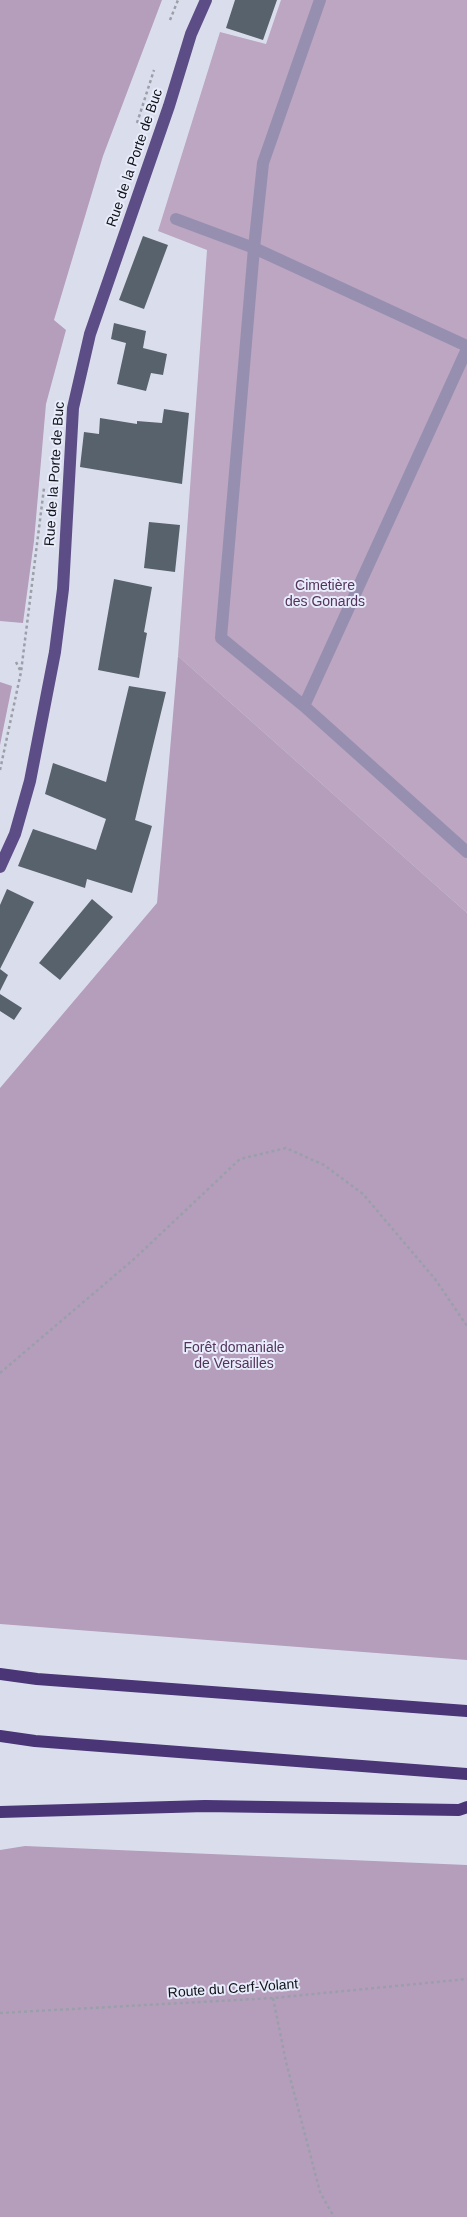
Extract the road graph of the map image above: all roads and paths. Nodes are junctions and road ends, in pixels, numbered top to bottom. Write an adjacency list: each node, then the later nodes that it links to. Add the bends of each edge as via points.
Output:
1 (206, 0): 10 (main road, Rue de la Porte de Buc, via 191,34 169,106 90,334 73,408 63,589 55,652 30,781 15,834)
2 (320, 0): 4 (lane, via 263,163)
3 (176, 219): 4 (lane)
4 (254, 248): 5 (lane); 8 (lane, via 221,638)
5 (467, 347): 8 (lane)
6 (16, 662): 7 (path)
7 (21, 672)
8 (304, 706): 9 (lane)
9 (467, 852)
10 (0, 867)
11 (467, 1326): 12 (path, via 435,1279 363,1194 324,1165 286,1148 240,1159 134,1259)
12 (0, 1373)
13 (0, 1674): 14 (highway, via 37,1679)
14 (467, 1710)
15 (0, 1736): 16 (highway, via 35,1741)
16 (467, 1774)
17 (467, 1807): 18 (highway, via 459,1810 205,1806)
18 (0, 1812)
19 (467, 1979): 20 (path, Route du Cerf-Volant)
20 (273, 1998): 21 (path, Route du Cerf-Volant); 22 (path, via 286,2062 320,2192)
21 (0, 2013)
22 (334, 2217)

